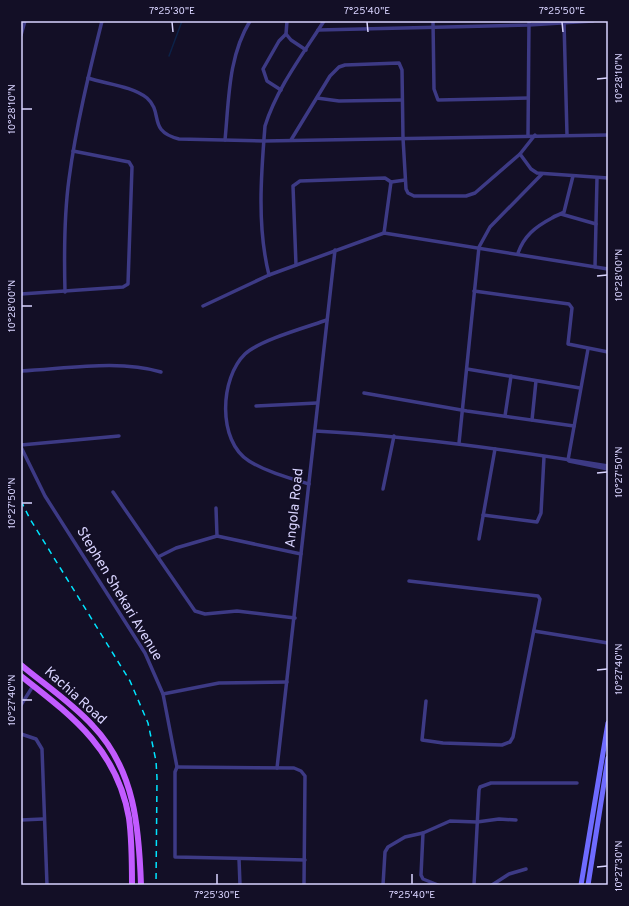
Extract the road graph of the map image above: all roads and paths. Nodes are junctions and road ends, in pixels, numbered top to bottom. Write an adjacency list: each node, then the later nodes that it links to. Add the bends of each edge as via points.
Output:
1 (25, 21): 13 (street)
2 (102, 21): 15 (street)
3 (250, 21): 25 (street, via 236,49 231,72)
4 (287, 21): 12 (street)
5 (324, 21): 11 (street)
6 (434, 21): 10 (street)
7 (593, 21): 8 (street)
8 (564, 22): 9 (street); 21 (street)
9 (529, 23): 10 (street); 18 (street)
10 (434, 27): 11 (street); 18 (street, via 434,88 438,100)
11 (318, 30): 14 (street)
12 (286, 34): 14 (street); 16 (street, via 279,41 263,69 267,81)
13 (21, 35)
14 (306, 50): 16 (street)
15 (88, 78): 25 (street, via 138,93 148,99 161,130 168,136 179,139); 28 (street)
16 (281, 90): 27 (street, via 269,114)
17 (317, 98): 19 (street, via 339,101); 19 (street, via 330,76 339,67 399,63 402,66); 26 (street)
18 (528, 98): 23 (street)
19 (402, 100): 24 (street)
20 (535, 135): 21 (street); 23 (street); 29 (street)
21 (567, 135): 22 (street)
22 (608, 135)
23 (528, 136): 24 (street)
24 (403, 138): 26 (street); 34 (street)
25 (225, 140): 27 (street)
26 (291, 140): 27 (street)
27 (264, 141): 45 (street, via 261,221 264,255)
28 (73, 151): 47 (street, via 68,181); 47 (street, via 129,162 132,167 128,284 123,287)
29 (520, 154): 30 (street, via 531,169); 34 (street, via 483,188 466,196 414,196 408,193)
30 (542, 174): 31 (street); 39 (street, via 490,227)
31 (573, 176): 32 (street); 36 (street, via 565,209)
32 (597, 178): 33 (street); 37 (street)
33 (608, 178)
34 (405, 180): 35 (street)
35 (391, 182): 38 (street); 42 (street, via 385,178 296,182 293,186)
36 (561, 214): 37 (street); 41 (street, via 529,233)
37 (596, 224): 43 (street)
38 (384, 233): 39 (street); 40 (street)
39 (479, 247): 41 (street); 46 (street)
40 (335, 250): 42 (street); 50 (street, Angola Road)
41 (518, 253): 43 (street)
42 (296, 265): 45 (street)
43 (596, 267): 44 (street)
44 (608, 269)
45 (269, 275): 49 (street)
46 (474, 291): 51 (street, via 569,304 572,308 568,344); 53 (street)
47 (65, 292): 48 (street)
48 (21, 294)
49 (204, 306)
50 (327, 320): 60 (street, Angola Road); 76 (street, via 284,335 246,354 234,369 225,400 226,425 242,455 274,473)
51 (588, 348): 52 (street); 58 (street)
52 (608, 352)
53 (467, 369): 56 (street); 62 (street)
54 (21, 371): 55 (street, via 105,366 144,367)
55 (161, 372)
56 (511, 376): 57 (street); 63 (street)
57 (536, 380): 58 (street); 64 (street)
58 (580, 388): 65 (street)
59 (364, 393): 62 (street)
60 (318, 403): 61 (street); 66 (street, Angola Road)
61 (256, 406)
62 (462, 409): 63 (street); 69 (street)
63 (505, 416): 64 (street)
64 (532, 420): 65 (street)
65 (574, 426): 73 (street)
66 (315, 431): 68 (street); 76 (street, Angola Road)
67 (119, 436): 70 (street)
68 (394, 436): 69 (street); 77 (street)
69 (459, 443): 71 (street)
70 (21, 446): 93 (street, Stephen Shekari Avenue, via 45,496 145,653)
71 (495, 449): 72 (street); 80 (street)
72 (544, 457): 73 (street); 80 (street, via 541,513 537,522)
73 (568, 460): 74 (street); 75 (street, via 572,463)
74 (608, 466)
75 (608, 469)
76 (309, 484): 83 (street, Angola Road)
77 (383, 489)
78 (113, 492): 84 (street)
79 (216, 508): 81 (street)
80 (483, 515): 82 (street)
81 (217, 536): 83 (street); 84 (street, via 176,548)
82 (479, 539)
83 (301, 554): 86 (street, Angola Road)
84 (158, 557): 86 (street, via 194,611 205,614 237,611)
85 (409, 581): 87 (street, via 538,596 540,599)
86 (295, 618): 91 (street, Angola Road)
87 (534, 632): 88 (street); 94 (street, via 513,737 508,743 443,743 422,740)
88 (608, 643)
89 (21, 665): 112 (main road, Kachia Road, via 94,726 118,760 130,790 137,818)
90 (21, 676): 92 (main road, Kachia Road)
91 (287, 682): 93 (street, via 219,683); 100 (street, Angola Road)
92 (33, 686): 95 (street); 111 (main road, Kachia Road, via 87,731 110,764 128,812)
93 (163, 694): 99 (street, Stephen Shekari Avenue)
94 (426, 701)
95 (21, 705)
96 (608, 724): 119 (street)
97 (21, 734): 102 (street, via 36,739 42,748)
98 (608, 758): 120 (street)
99 (177, 767): 100 (street); 107 (street, Stephen Shekari Avenue, via 176,857)
100 (277, 768): 108 (street, via 294,768 305,776)
101 (577, 783): 105 (street, via 484,784 479,790)
102 (43, 819): 103 (street); 110 (street)
103 (21, 820)
104 (516, 820): 105 (street)
105 (477, 822): 106 (street, via 450,820); 117 (street)
106 (424, 833): 115 (street, via 405,837 388,848 384,856); 116 (street, via 420,875 423,879)
107 (239, 859): 108 (street); 113 (street)
108 (305, 860): 114 (street)
109 (526, 869): 118 (street, via 509,874)
110 (46, 885)
111 (132, 885)
112 (141, 885)
113 (240, 885)
114 (304, 885)
115 (383, 885)
116 (438, 885)
117 (474, 885)
118 (492, 885)
119 (581, 885)
120 (588, 885)

